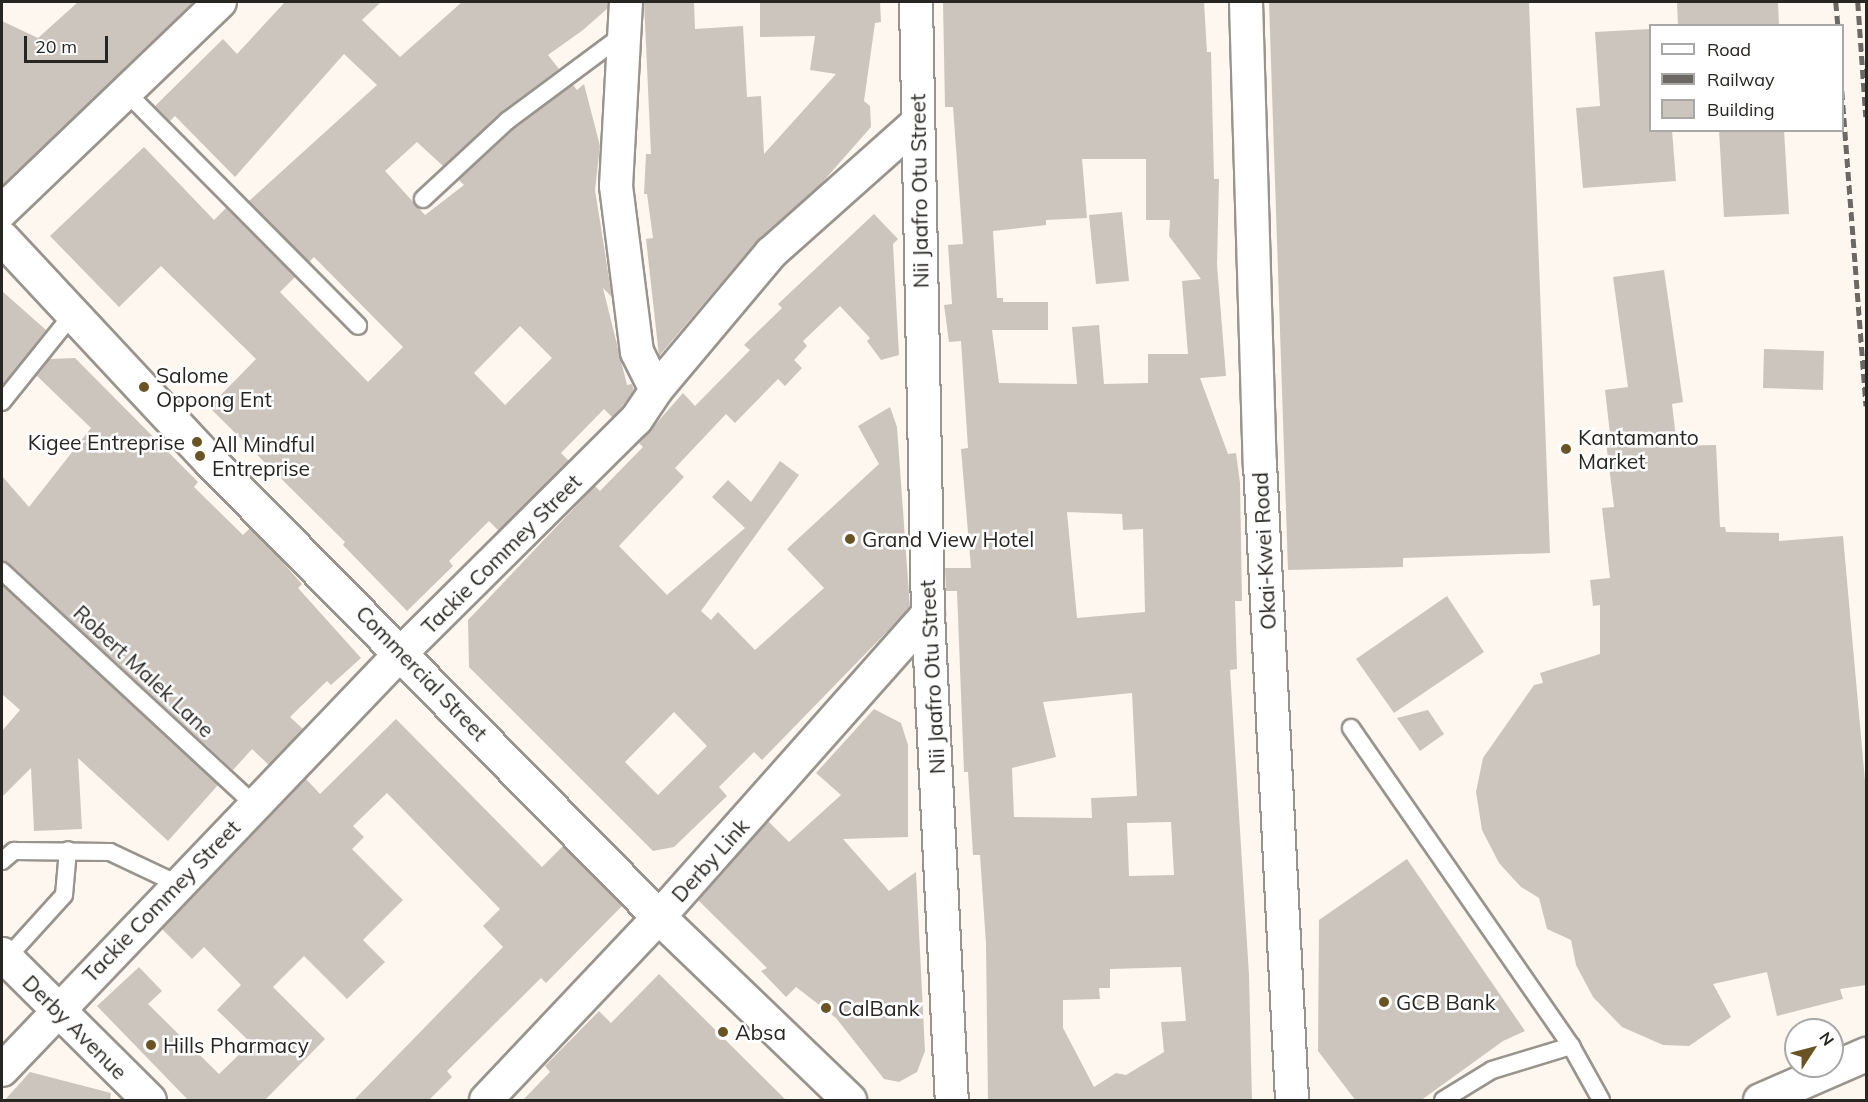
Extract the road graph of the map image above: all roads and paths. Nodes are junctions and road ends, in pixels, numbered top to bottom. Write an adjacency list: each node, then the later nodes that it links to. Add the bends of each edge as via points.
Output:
1 (220, 2): 6 (street)
2 (626, 2): 5 (street)
3 (916, 2): 7 (street, Nii Jaafro Otu Street)
4 (1246, 2): 33 (street, Okai-Kwei Road, via 1260,463)
5 (624, 34): 8 (lane, via 507,122); 13 (street, via 616,186 637,352)
6 (127, 93): 9 (street); 12 (lane)
7 (917, 123): 13 (street, Tackie Commey Street, via 771,253); 16 (street, Nii Jaafro Otu Street)
8 (423, 199)
9 (2, 212)
10 (2, 238): 11 (street, Commercial Street)
11 (72, 315): 14 (lane); 17 (street, Commercial Street)
12 (358, 326)
13 (656, 390): 17 (street, Tackie Commey Street, via 636,420)
14 (2, 402)
15 (2, 572): 19 (lane, Robert Malek Lane)
16 (928, 614): 23 (street, Derby Link); 32 (street, Nii Jaafro Otu Street)
17 (402, 652): 19 (street, Tackie Commey Street); 23 (street, Commercial Street)
18 (1352, 728): 26 (lane)
19 (255, 805): 22 (street, Tackie Commey Street)
20 (68, 850): 21 (lane, via 14,851); 22 (lane, via 110,852); 24 (lane, via 64,895)
21 (2, 861)
22 (178, 884): 25 (street, Tackie Commey Street)
23 (659, 917): 30 (street, Derby Link); 31 (street, Commercial Street)
24 (4, 956): 25 (street, Derby Avenue)
25 (57, 1010): 28 (street, Tackie Commey Street); 29 (street, Derby Avenue)
26 (1571, 1046): 34 (lane, via 1492,1070); 35 (lane)
27 (1866, 1054): 36 (street)
28 (2, 1070)
29 (149, 1101)
30 (486, 1101)
31 (849, 1101)
32 (952, 1101)
33 (1292, 1101)
34 (1443, 1101)
35 (1601, 1101)
36 (1760, 1101)

